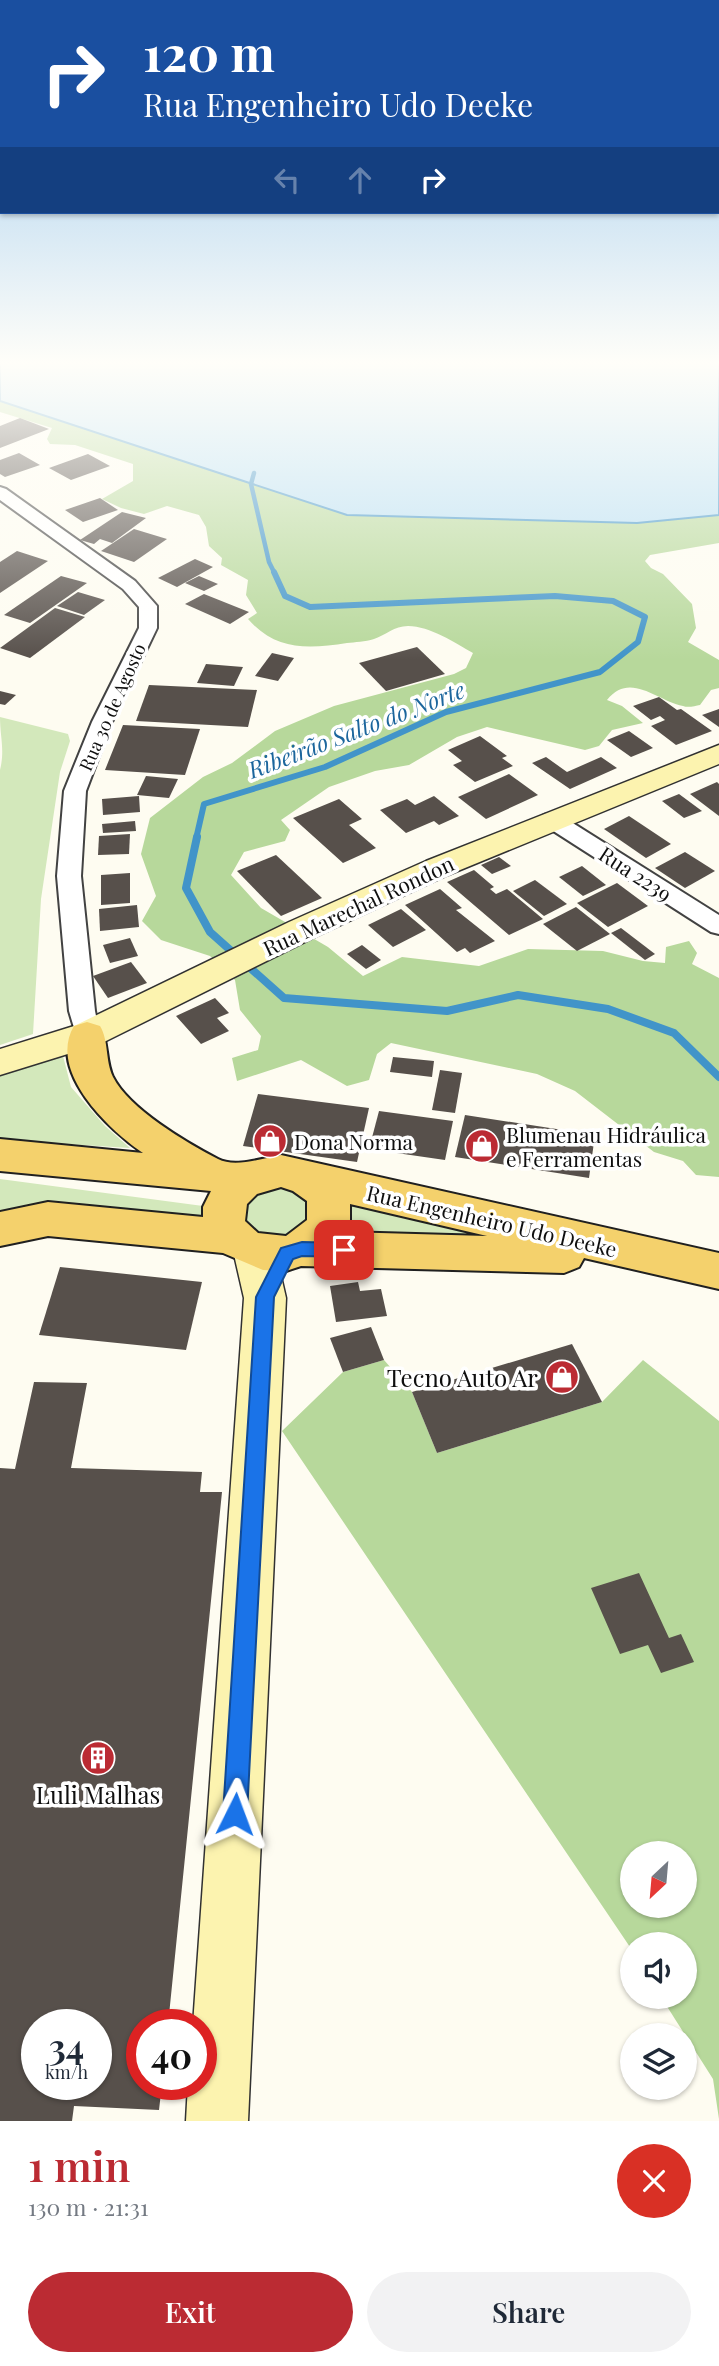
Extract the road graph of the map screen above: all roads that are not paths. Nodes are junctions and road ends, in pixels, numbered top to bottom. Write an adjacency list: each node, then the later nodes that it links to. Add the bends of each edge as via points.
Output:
1 (0, 492): 5 (street, Rua 30 de Agosto, via 129,585 148,606 148,628 102,722 75,791 69,876)
2 (719, 754): 3 (main road, Rua Marechal Rondon)
3 (552, 820): 4 (street, Rua 2239); 5 (main road, Rua Marechal Rondon, via 301,930)
4 (719, 926)
5 (87, 1035): 6 (main road, Rua Marechal Rondon); 8 (main road, via 89,1064 104,1094 130,1122 166,1148)
6 (0, 1062)
7 (0, 1155): 8 (main road)
8 (229, 1176): 9 (main road, via 281,1171); 11 (main road, via 223,1220)
9 (310, 1179): 11 (main road, via 323,1188 332,1207 327,1229); 12 (main road, Rua Engenheiro Udo Deeke)
10 (0, 1229): 11 (main road, Rua Engenheiro Udo Deeke, via 48,1219)
11 (268, 1257): 12 (main road, Rua Engenheiro Udo Deeke, via 522,1252); 14 (main road)
12 (674, 1263): 13 (main road, Rua Engenheiro Udo Deeke)
13 (719, 1271)
14 (217, 2121)

